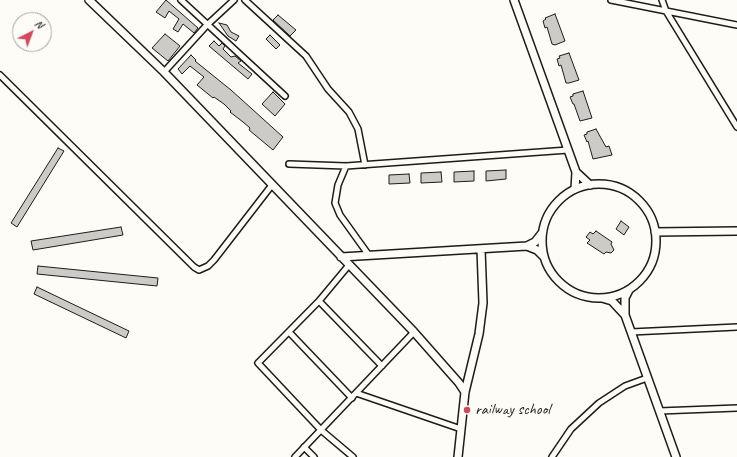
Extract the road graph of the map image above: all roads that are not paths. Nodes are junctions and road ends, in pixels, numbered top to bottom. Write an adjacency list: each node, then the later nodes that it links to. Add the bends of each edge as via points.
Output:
1 (89, 0): 11 (street)
2 (180, 0): 9 (street)
3 (234, 0): 9 (street)
4 (246, 0): 17 (street, via 306,56 328,88 349,112 358,129)
5 (514, 0): 15 (street)
6 (610, 0): 8 (street)
7 (662, 0): 8 (street)
8 (666, 11): 10 (street); 14 (street)
9 (207, 25): 11 (street); 13 (street)
10 (737, 25)
11 (164, 72): 20 (street)
12 (0, 75): 20 (street, via 194,268 199,270 214,260)
13 (285, 96)
14 (737, 126)
15 (568, 150): 17 (street); 19 (street)
16 (289, 164): 18 (street)
17 (365, 165): 18 (street)
18 (346, 166): 28 (street, via 338,185 335,203 340,215)
19 (576, 172): 21 (street); 22 (street)
20 (272, 185): 29 (street)
21 (590, 185): 22 (street); 23 (street, via 612,186 632,195 647,212)
22 (575, 189): 25 (street, via 553,207)
23 (655, 232): 24 (street); 32 (street, via 656,247 649,268)
24 (737, 232)
25 (542, 234): 26 (street); 30 (street)
26 (527, 246): 27 (street); 30 (street, via 537,250)
27 (481, 249): 28 (street); 42 (street, via 483,303 479,334)
28 (368, 254): 29 (street)
29 (341, 257): 31 (street)
30 (544, 257): 33 (street, via 565,287 586,296)
31 (348, 265): 34 (street); 38 (street)
32 (629, 290): 33 (street, via 615,296); 35 (street, via 625,298)
33 (600, 298): 35 (street, via 612,302)
34 (319, 301): 37 (street); 40 (street)
35 (625, 315): 39 (street)
36 (737, 327): 39 (street)
37 (289, 332): 44 (street); 47 (street, via 258,363)
38 (414, 332): 40 (street); 42 (street)
39 (631, 332): 41 (street)
40 (382, 366): 43 (street)
41 (647, 378): 46 (street); 54 (street, via 625,386 599,402 571,429)
42 (465, 392): 48 (street)
43 (356, 393): 44 (street); 48 (street)
44 (352, 398): 47 (street)
45 (737, 408): 46 (street)
46 (659, 411): 55 (street)
47 (321, 430): 49 (street); 52 (street)
48 (461, 430): 53 (street)
49 (304, 447): 50 (street); 51 (street)
50 (295, 457)
51 (314, 457)
52 (353, 457)
53 (458, 457)
54 (552, 457)
55 (676, 457)

